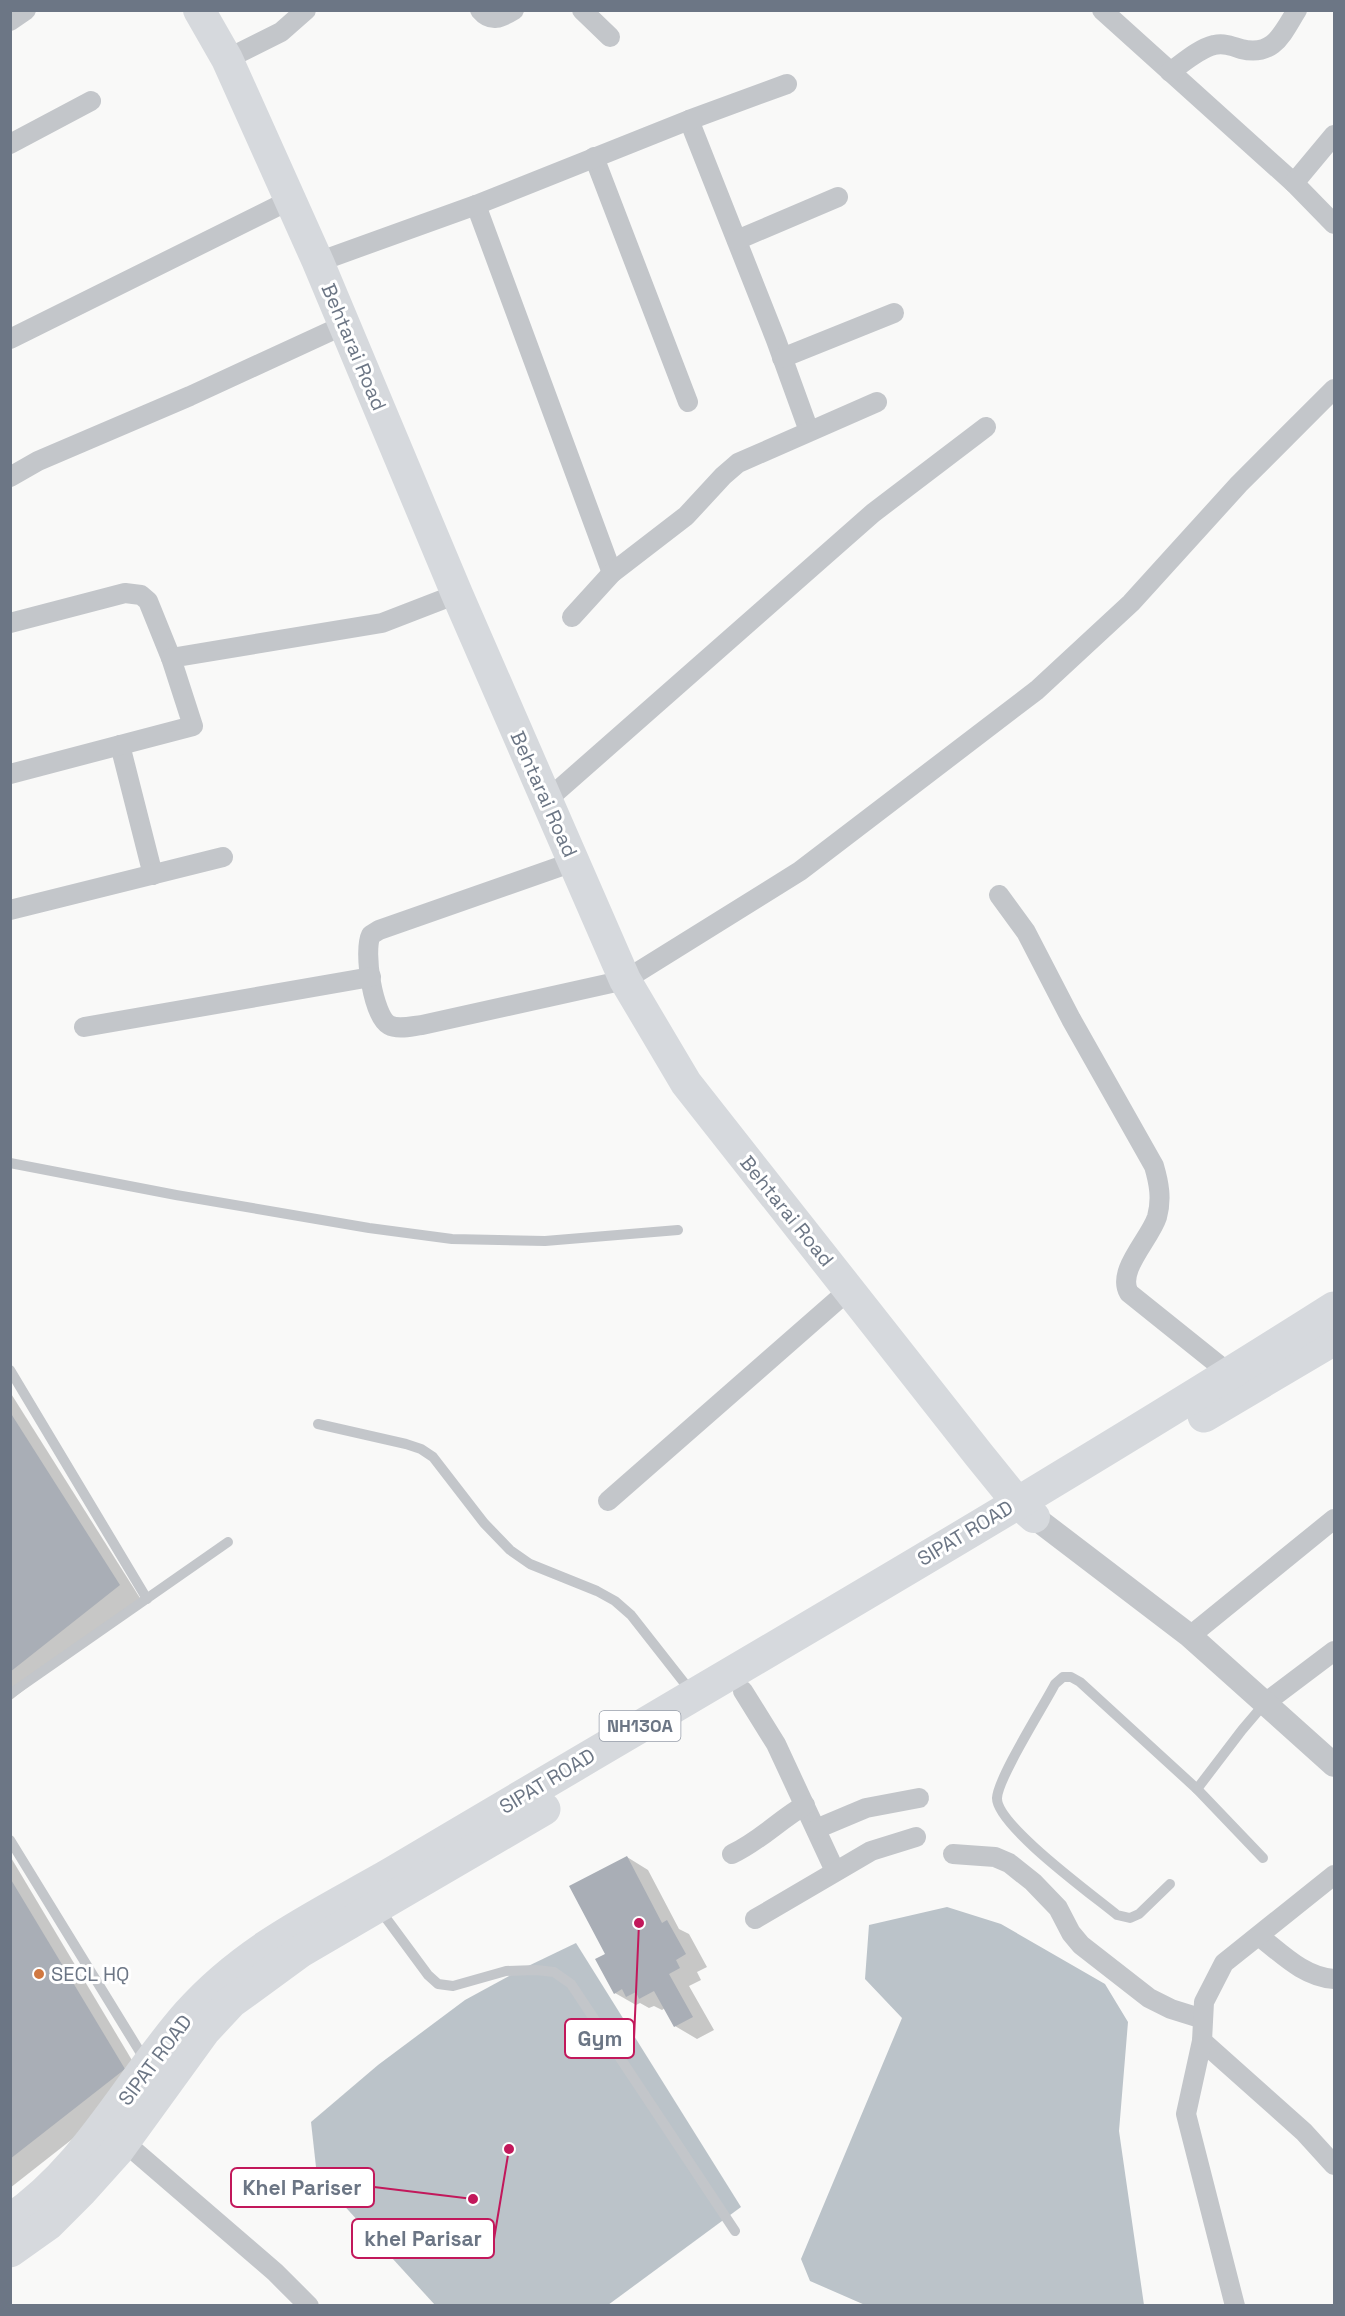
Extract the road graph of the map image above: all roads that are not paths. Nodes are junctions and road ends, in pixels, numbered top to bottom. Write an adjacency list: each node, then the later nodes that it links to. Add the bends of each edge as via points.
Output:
1 (26, 10): 9 (street)
2 (199, 10): 11 (main road, Behtarai Road)
3 (306, 10): 11 (street, via 281,32)
4 (480, 10): 5 (street, via 492,19)
5 (514, 10)
6 (582, 10): 10 (street)
7 (1102, 10): 12 (street)
8 (1297, 10): 12 (street, via 1274,44 1263,50 1210,46)
9 (10, 21)
10 (610, 37)
11 (227, 59): 21 (main road, Behtarai Road)
12 (1170, 72): 19 (street)
13 (787, 84): 15 (street)
14 (91, 101): 17 (street)
15 (689, 120): 18 (street); 24 (street)
16 (1335, 135): 19 (street)
17 (10, 144)
18 (594, 157): 22 (street); 31 (street)
19 (1294, 183): 23 (street)
20 (838, 197): 24 (street)
21 (290, 200): 25 (main road, Behtarai Road); 28 (street)
22 (476, 205): 25 (street); 36 (street)
23 (1335, 224)
24 (737, 240): 29 (street)
25 (318, 262): 27 (main road, Behtarai Road)
26 (894, 313): 29 (street)
27 (344, 325): 35 (street); 37 (main road, Behtarai Road)
28 (12, 335)
29 (782, 358): 34 (street)
30 (1335, 389): 50 (street, via 1239,484 1131,603 1037,690 800,871)
31 (688, 402)
32 (877, 402): 34 (street)
33 (986, 427): 43 (street, via 873,513)
34 (809, 431): 36 (street, via 738,463 686,516)
35 (10, 477)
36 (612, 573): 38 (street)
37 (457, 594): 40 (street, via 382,623); 43 (main road, Behtarai Road)
38 (572, 617)
39 (10, 623): 40 (street, via 106,596 134,593 148,601)
40 (171, 658): 41 (street, via 193,726)
41 (120, 745): 42 (street); 46 (street)
42 (10, 774)
43 (546, 800): 45 (main road, Behtarai Road)
44 (223, 857): 46 (street)
45 (573, 862): 49 (street, via 379,930 371,935 367,946); 50 (main road, Behtarai Road)
46 (153, 875): 48 (street)
47 (999, 895): 58 (street, via 1026,932 1159,1181 1158,1215 1128,1272 1126,1287)
48 (10, 910)
49 (371, 977): 50 (street, via 375,1004 382,1018 396,1028); 51 (street)
50 (625, 981): 54 (main road, Behtarai Road, via 686,1083)
51 (84, 1027)
52 (10, 1163): 53 (lane, via 176,1196 452,1239 545,1241)
53 (678, 1230)
54 (850, 1288): 61 (street); 62 (main road, Behtarai Road)
55 (1335, 1308): 58 (highway, SIPAT ROAD / NH130A)
56 (1335, 1339): 62 (highway, SIPAT ROAD / NH130A)
57 (10, 1370): 59 (lane)
58 (1230, 1374): 62 (highway, SIPAT ROAD / NH130A)
59 (16, 1389): 65 (lane)
60 (318, 1424): 70 (lane, via 406,1444 434,1457 484,1523 510,1550 530,1564 615,1601)
61 (608, 1501)
62 (1026, 1510): 66 (street); 68 (highway, SIPAT ROAD / NH130A); 70 (highway, SIPAT ROAD / NH130A)
63 (1335, 1519): 66 (street)
64 (228, 1542): 65 (lane)
65 (147, 1599): 69 (lane)
66 (1190, 1636): 71 (street)
67 (1335, 1651): 71 (street)
68 (742, 1691): 75 (street, via 776,1744); 85 (highway, SIPAT ROAD / NH130A)
69 (10, 1694)
70 (693, 1694): 91 (highway, SIPAT ROAD / NH130A, via 275,1939 229,1972 188,2014)
71 (1265, 1703): 72 (street); 73 (lane)
72 (1335, 1765)
73 (1197, 1789): 81 (lane); 84 (lane, via 1071,1677 1055,1684 1000,1786 998,1808 1009,1823 1117,1915 1130,1918 1139,1914)
74 (919, 1798): 76 (street, via 866,1808)
75 (805, 1805): 76 (street); 79 (street)
76 (816, 1829): 82 (street)
77 (915, 1837): 82 (street, via 871,1851)
78 (10, 1840): 91 (lane)
79 (732, 1854)
80 (953, 1854): 89 (street, via 995,1857 1009,1863 1058,1908 1081,1945 1149,1998)
81 (1263, 1858)
82 (835, 1871): 86 (street)
83 (1335, 1875): 87 (street)
84 (1170, 1884)
85 (378, 1907): 92 (highway, SIPAT ROAD / NH130A, via 301,1951 231,2002 204,2031); 95 (lane, via 438,1984 453,1986 506,1971 536,1970 554,1972 571,1984)
86 (755, 1919)
87 (1259, 1936): 88 (street, via 1302,1969); 89 (street, via 1224,1963 1204,2002)
88 (1335, 1979)
89 (1203, 2019): 90 (street)
90 (1202, 2041): 93 (street); 98 (street, via 1186,2114)
91 (148, 2065): 94 (highway, SIPAT ROAD / NH130A, via 84,2152)
92 (123, 2141): 96 (highway, SIPAT ROAD / NH130A, via 48,2224); 97 (street)
93 (1335, 2165)
94 (10, 2220)
95 (735, 2231)
96 (10, 2251)
97 (309, 2306)
98 (1235, 2306)

